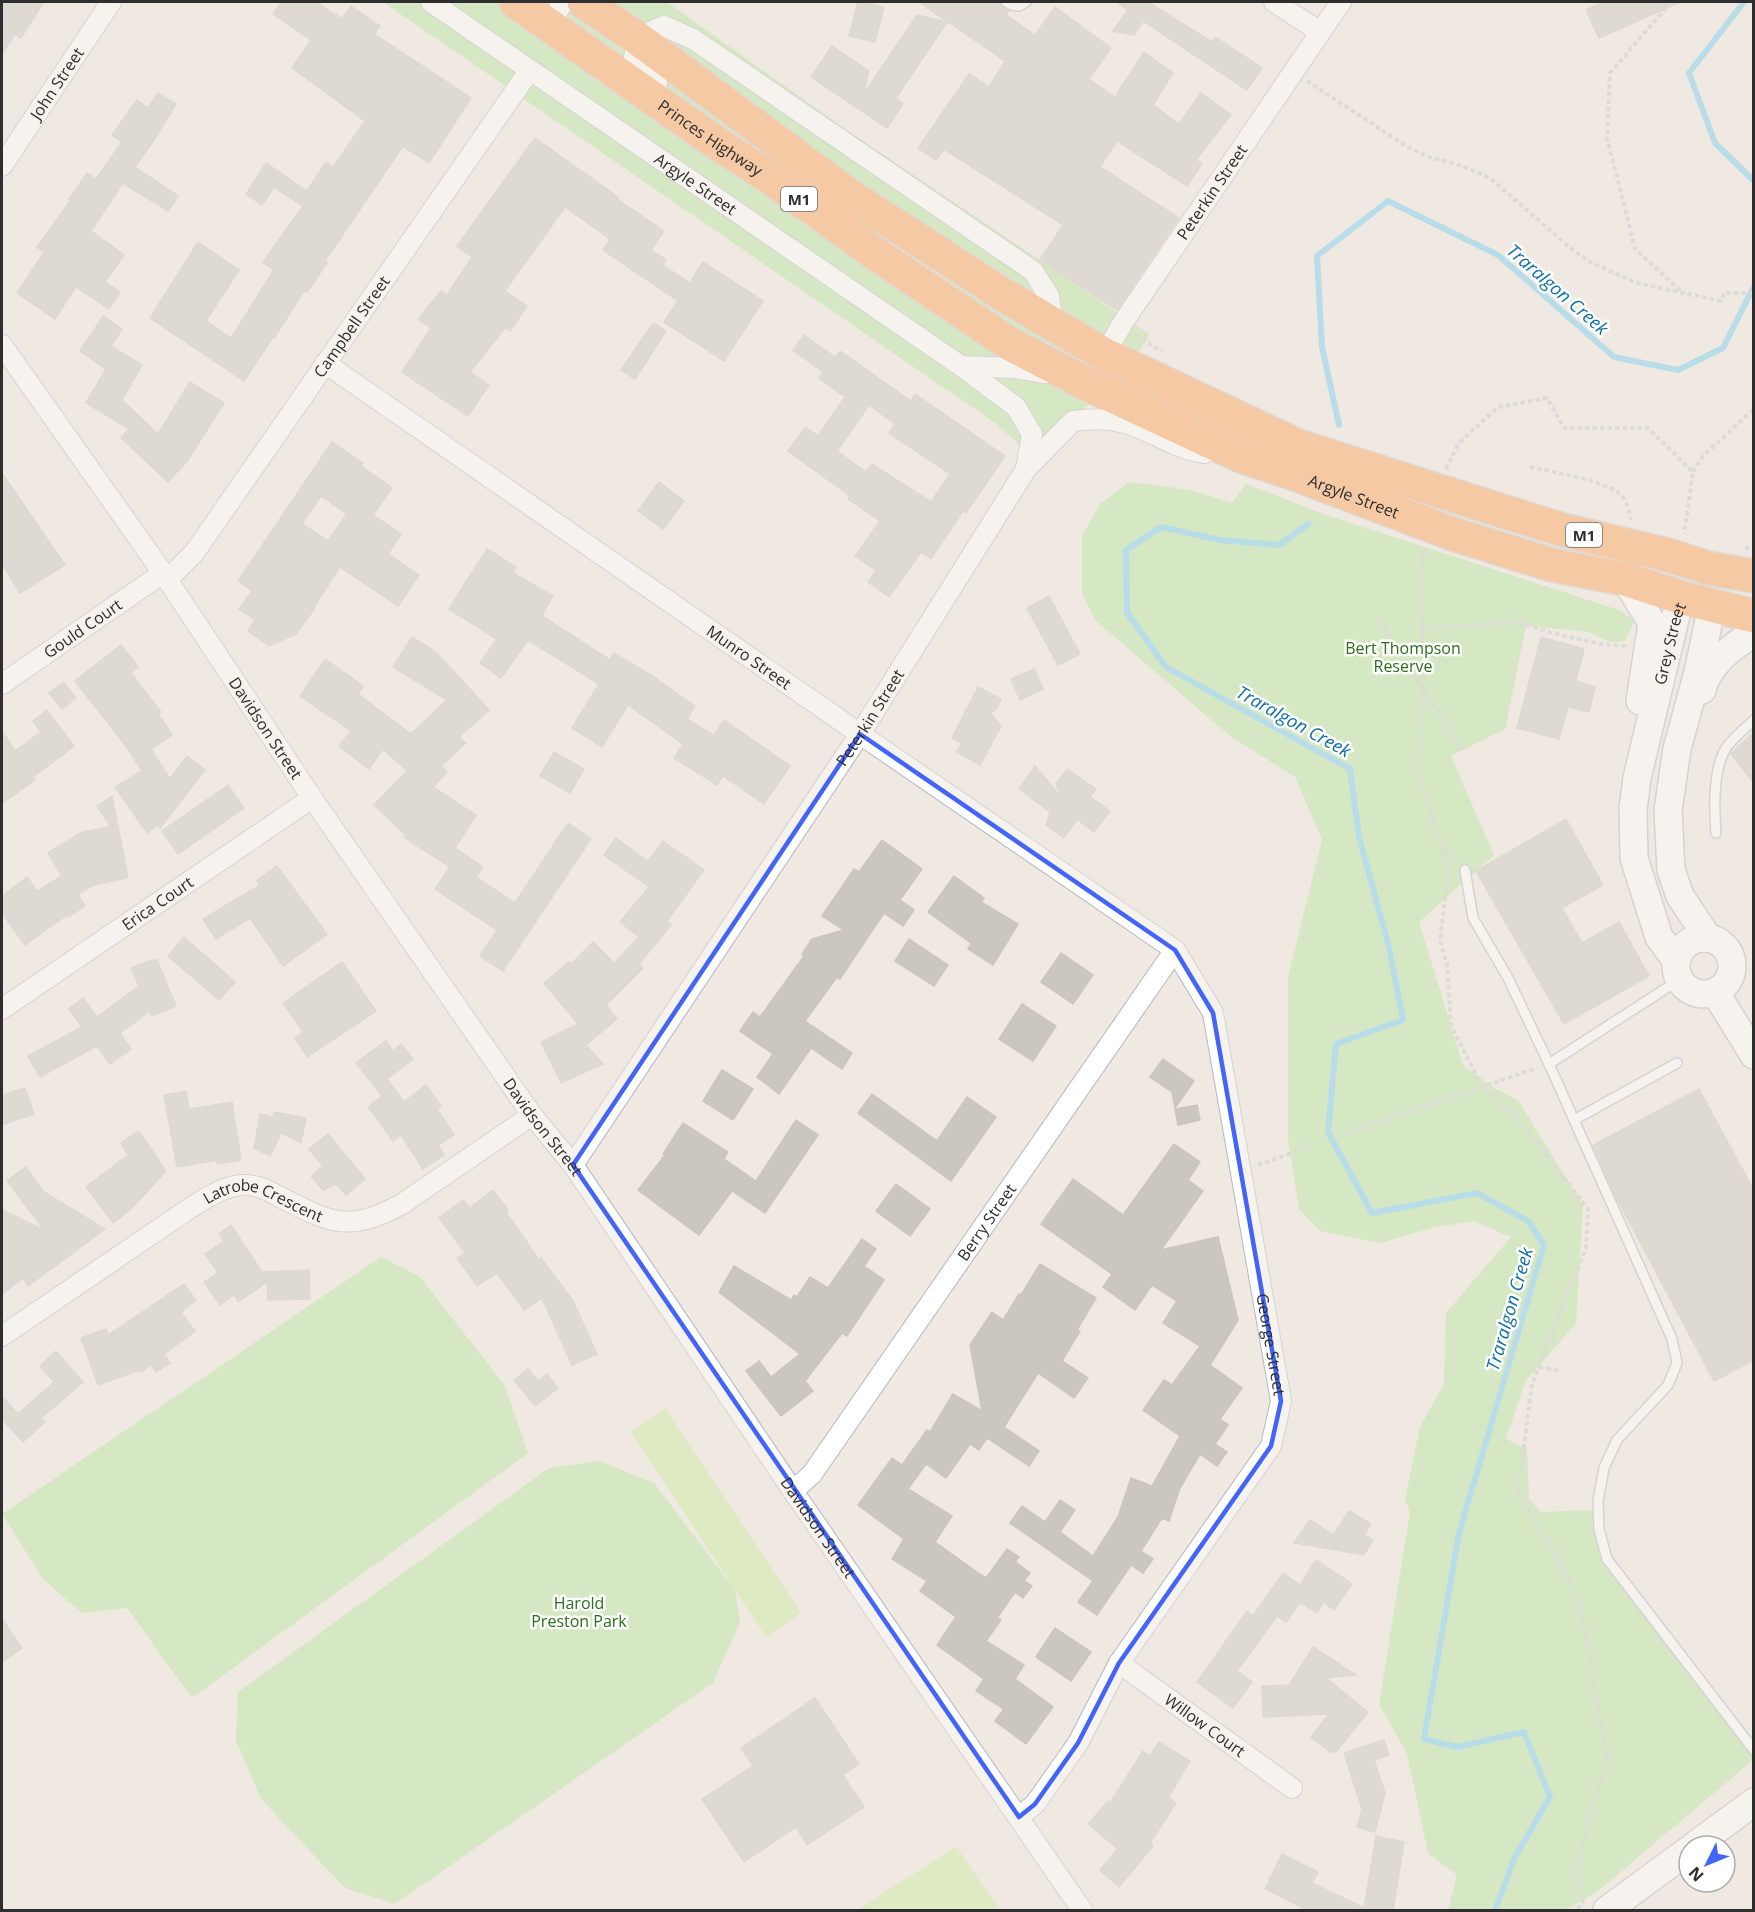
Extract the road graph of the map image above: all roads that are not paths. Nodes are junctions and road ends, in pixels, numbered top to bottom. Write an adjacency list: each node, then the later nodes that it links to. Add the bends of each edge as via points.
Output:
1 (111, 2): 13 (street, John Street)
2 (431, 2): 11 (street, Argyle Street)
3 (516, 2): 8 (highway, Princes Highway / M1)
4 (1006, 2): 5 (lane, via 1019,6)
5 (1026, 2)
6 (1274, 2): 9 (street)
7 (1341, 2): 9 (street, Peterkin Street)
8 (564, 10): 10 (highway, Princes Highway / M1); 12 (highway, Princes Highway / M1)
9 (1319, 31): 17 (street, Peterkin Street)
10 (635, 51): 12 (street, via 688,106); 14 (highway, Princes Highway / M1); 15 (street, via 664,26 693,39 1034,271 1049,296)
11 (530, 70): 19 (street, Campbell Street); 20 (street, Argyle Street)
12 (712, 140): 18 (highway, Princes Highway / M1, via 873,252)
13 (2, 166)
14 (849, 195): 15 (highway, Princes Highway / M1); 18 (highway, via 891,235 1014,322)
15 (1053, 323): 17 (highway, Princes Highway / M1)
16 (2, 347): 27 (street, Davidson Street)
17 (1104, 355): 21 (highway, Peterkin Street); 23 (highway, Argyle Street / M1)
18 (1005, 356): 20 (street); 21 (highway, Princes Highway / M1)
19 (325, 363): 27 (street, Campbell Street, via 194,553); 34 (street, Munro Street)
20 (961, 366): 24 (street, Argyle Street, via 1016,407 1032,434)
21 (1089, 385): 22 (highway, Argyle Street / M1)
22 (1241, 456): 23 (highway, Argyle Street / M1); 24 (street, Peterkin Street, via 1200,453 1126,423 1099,419 1073,421)
23 (1295, 459): 25 (highway, Argyle Street / M1, bridge, via 1461,498); 28 (highway, Argyle Street / M1, bridge, via 1453,534 1552,566)
24 (1026, 469): 34 (street, Peterkin Street)
25 (1708, 568): 26 (highway, Argyle Street / M1); 29 (highway, Grey Street)
26 (1754, 576)
27 (165, 577): 32 (street, Gould Court); 36 (street, Davidson Street)
28 (1625, 579): 29 (highway, Argyle Street / M1); 35 (main road, via 1652,623 1631,766)
29 (1698, 602): 30 (highway, Argyle Street / M1); 35 (main road, Grey Street, via 1676,615); 38 (main road, Grey Street, via 1698,672 1677,748)
30 (1754, 616)
31 (1754, 633): 38 (main road, via 1718,661 1704,679)
32 (2, 684)
33 (1754, 720): 39 (lane, via 1726,748 1714,808)
34 (860, 734): 42 (street, Munro Street); 51 (street, Peterkin Street)
35 (1637, 778): 37 (main road, Grey Street)
36 (312, 798): 45 (street, Erica Court); 49 (street, Davidson Street)
37 (1633, 809): 38 (main road); 43 (main road, Grey Street, via 1634,858 1659,937)
38 (1668, 810): 41 (main road, Grey Street, via 1671,870 1680,897)
39 (1716, 833)
40 (1465, 870): 48 (lane, via 1473,918 1508,978)
41 (1708, 938): 43 (main road, via 1685,945); 44 (main road, via 1720,943 1731,960 1732,971 1726,984)
42 (1175, 950): 53 (street, Berry Street, via 812,1474); 54 (street, George Street, via 1213,1013 1281,1401 1271,1446)
43 (1678, 970): 44 (main road, via 1686,988 1704,994); 48 (lane)
44 (1715, 992): 46 (main road)
45 (2, 1009)
46 (1754, 1055)
47 (1677, 1063): 50 (lane)
48 (1549, 1064): 50 (lane)
49 (532, 1115): 51 (street, Davidson Street); 52 (street, Latrobe Crescent, via 402,1204 358,1221 338,1223 262,1187 240,1185 223,1190 190,1208)
50 (1574, 1120): 55 (lane, via 1672,1339 1677,1363 1668,1385 1617,1440 1604,1468 1598,1501 1599,1529 1607,1559)
51 (573, 1165): 53 (street, Davidson Street)
52 (2, 1336)
53 (793, 1491): 58 (street, Davidson Street)
54 (1119, 1663): 56 (street, Willow Court); 58 (street, George Street, via 1078,1743 1035,1804)
55 (1754, 1750)
56 (1292, 1788)
57 (1754, 1802): 59 (main road)
58 (1018, 1817): 62 (street, Davidson Street)
59 (1710, 1834)
60 (1677, 1860): 61 (main road)
61 (1621, 1907)
62 (1082, 1911)

